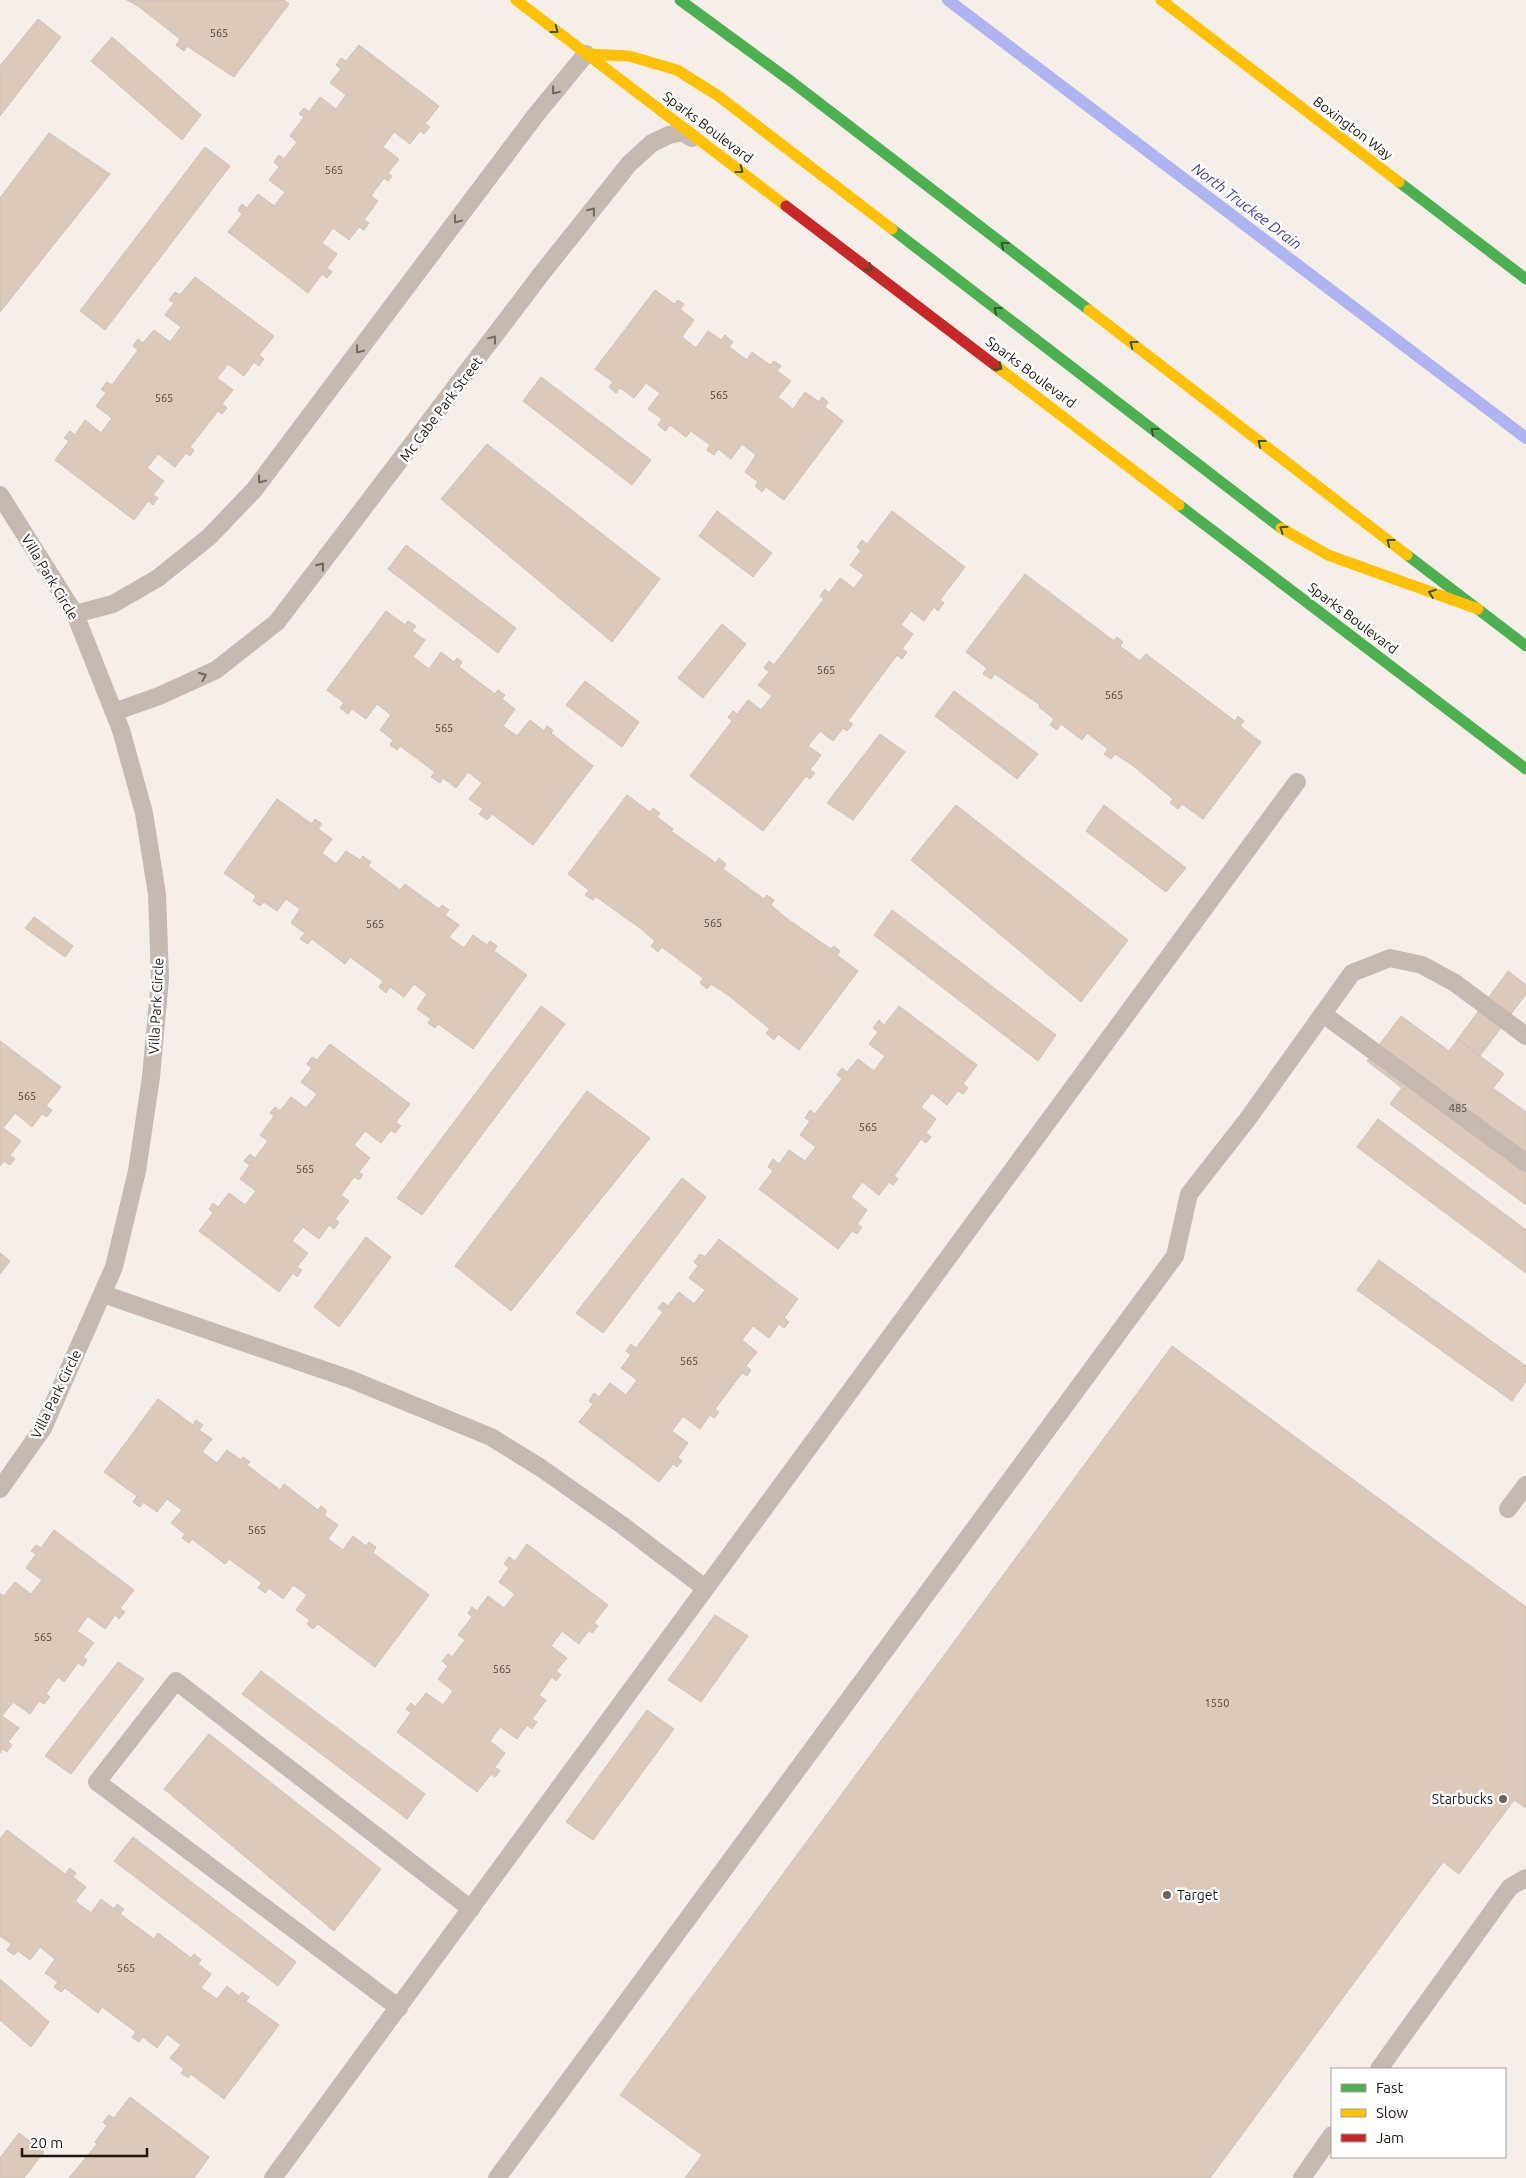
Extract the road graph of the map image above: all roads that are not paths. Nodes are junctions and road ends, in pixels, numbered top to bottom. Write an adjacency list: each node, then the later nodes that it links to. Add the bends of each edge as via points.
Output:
1 (516, 0): 4 (main road, Sparks Boulevard, one-way to 4)
2 (680, 0): 8 (main road, one-way to 2, via 792,82)
3 (1161, 0): 6 (main road, Boxington Way)
4 (586, 54): 5 (main road, Sparks Boulevard); 8 (main road, one-way to 4, via 1328,555 1285,531 716,95 677,70 629,56); 9 (lane, one-way to 9, via 535,116 254,490 209,537 158,578 114,604)
5 (714, 150): 11 (lane, Mc Cabe Park Street, one-way to 5, via 216,670 278,622 542,273 629,164 652,143 682,132); 12 (main road, Sparks Boulevard, one-way to 12)
6 (1526, 279)
7 (0, 496): 9 (lane, Villa Park Circle)
8 (1478, 609): 10 (main road)
9 (75, 614): 11 (lane, Villa Park Circle)
10 (1526, 646)
11 (114, 712): 17 (lane, Villa Park Circle, via 144,812 156,894 160,979 151,1077 137,1171 114,1267)
12 (1526, 770)
13 (1297, 782): 21 (lane)
14 (1323, 1014): 15 (lane, via 1352,973 1390,958 1422,965 1455,983); 16 (lane); 28 (lane, via 1189,1194 1176,1256)
15 (1526, 1036)
16 (1526, 1163)
17 (103, 1294): 19 (lane, Villa Park Circle, via 43,1428); 21 (lane, via 350,1379 491,1437 542,1468)
18 (1526, 1485): 20 (lane)
19 (0, 1489)
20 (1508, 1509)
21 (705, 1588): 23 (lane)
22 (1526, 1878): 25 (lane, via 1510,1887)
23 (471, 1909): 24 (lane); 24 (lane, via 176,1681 97,1782)
24 (399, 2008): 27 (lane)
25 (1380, 2068)
26 (1331, 2136): 29 (lane)
27 (274, 2178)
28 (497, 2178)
29 (1302, 2178)

